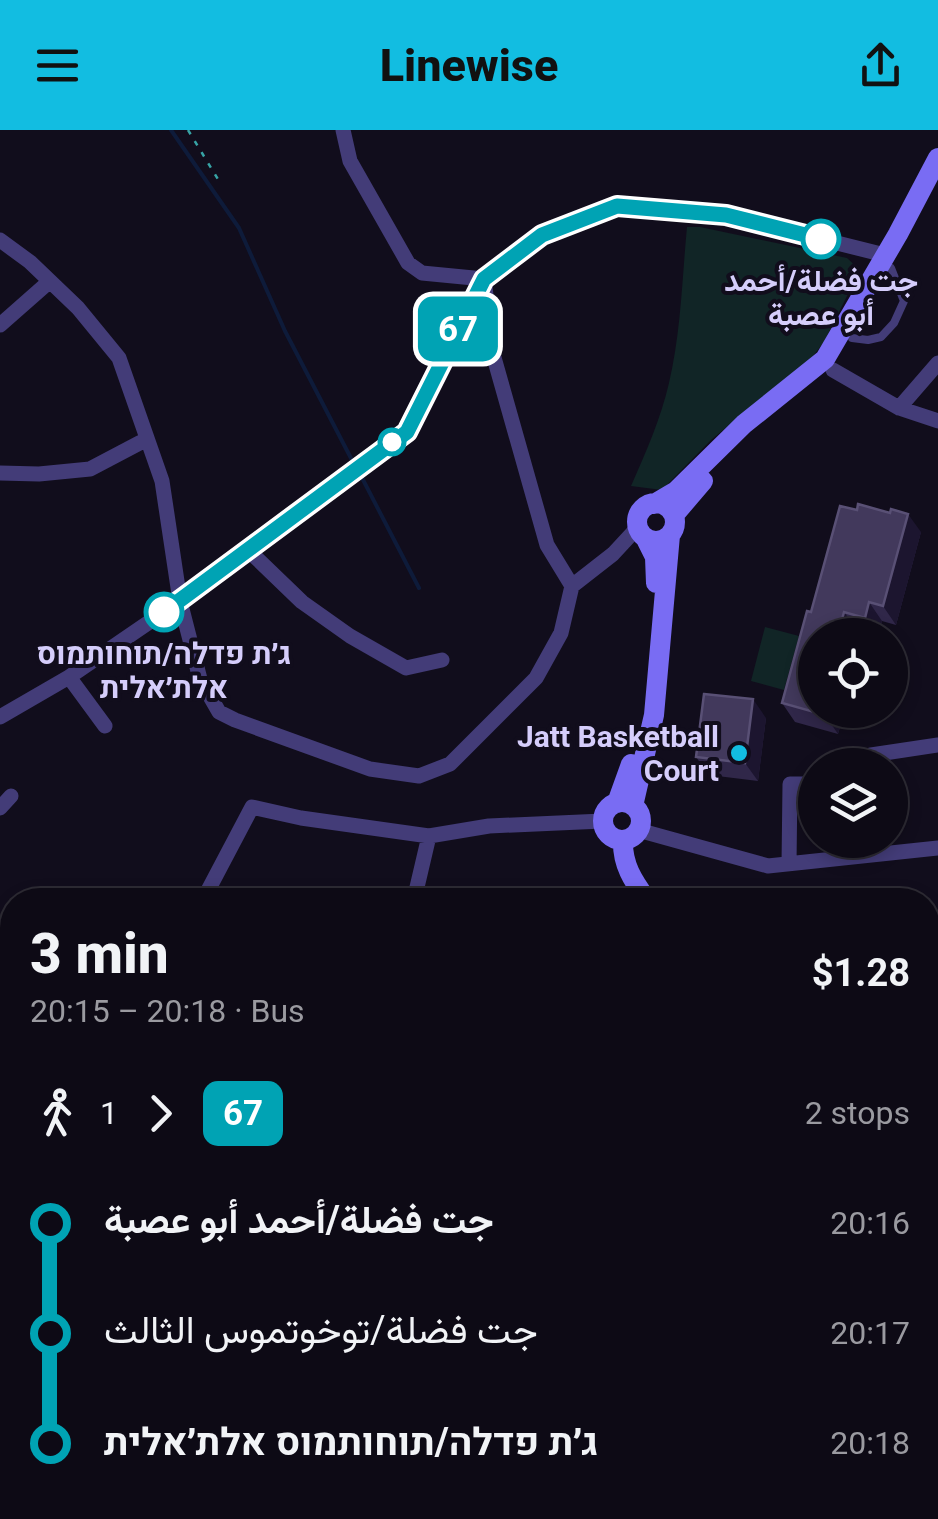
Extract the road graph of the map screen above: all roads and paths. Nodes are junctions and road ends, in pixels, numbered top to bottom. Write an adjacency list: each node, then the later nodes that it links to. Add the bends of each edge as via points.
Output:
1 (188, 130): 4 (path)
2 (343, 130): 8 (street, via 350,161 408,264 422,273)
3 (938, 158): 7 (street)
4 (219, 181)
5 (938, 187): 7 (street)
6 (0, 240): 9 (street)
7 (888, 262): 8 (street, via 726,215 617,206 542,235); 12 (street); 17 (street, via 826,359)
8 (484, 279): 20 (street, via 407,432); 21 (street, via 493,354 546,545)
9 (50, 281): 10 (street); 15 (street, via 119,358)
10 (0, 325)
11 (938, 363): 13 (street)
12 (833, 370): 13 (street); 18 (street, via 716,466)
13 (900, 408): 14 (street)
14 (938, 421)
15 (148, 439): 16 (street, via 90,469); 22 (street, via 162,481)
16 (0, 473)
17 (654, 504): 18 (street, via 666,506); 19 (street, via 639,514)
18 (672, 525): 19 (street, via 657,541); 30 (street, via 654,715)
19 (642, 532): 21 (street); 30 (street, via 657,571 646,713)
20 (248, 550): 22 (street); 23 (street, via 302,602 406,668)
21 (572, 586): 22 (street, via 561,633 536,678 450,764 419,776 370,769 219,712 200,679)
22 (180, 600): 24 (street)
23 (442, 660)
24 (70, 677): 25 (street); 26 (street)
25 (0, 718)
26 (105, 726)
27 (938, 745): 28 (street)
28 (908, 749)
29 (798, 784): 35 (street, via 790,784)
30 (625, 804): 31 (street, via 607,810); 32 (street, via 640,820)
31 (603, 821): 32 (street, via 612,837); 33 (street)
32 (631, 835): 35 (street, via 768,866); 38 (street, via 622,854)
33 (430, 836): 36 (street, via 252,807); 37 (street)
34 (938, 848): 35 (street)
35 (789, 864)
36 (208, 888)
37 (417, 888)
38 (639, 888)

